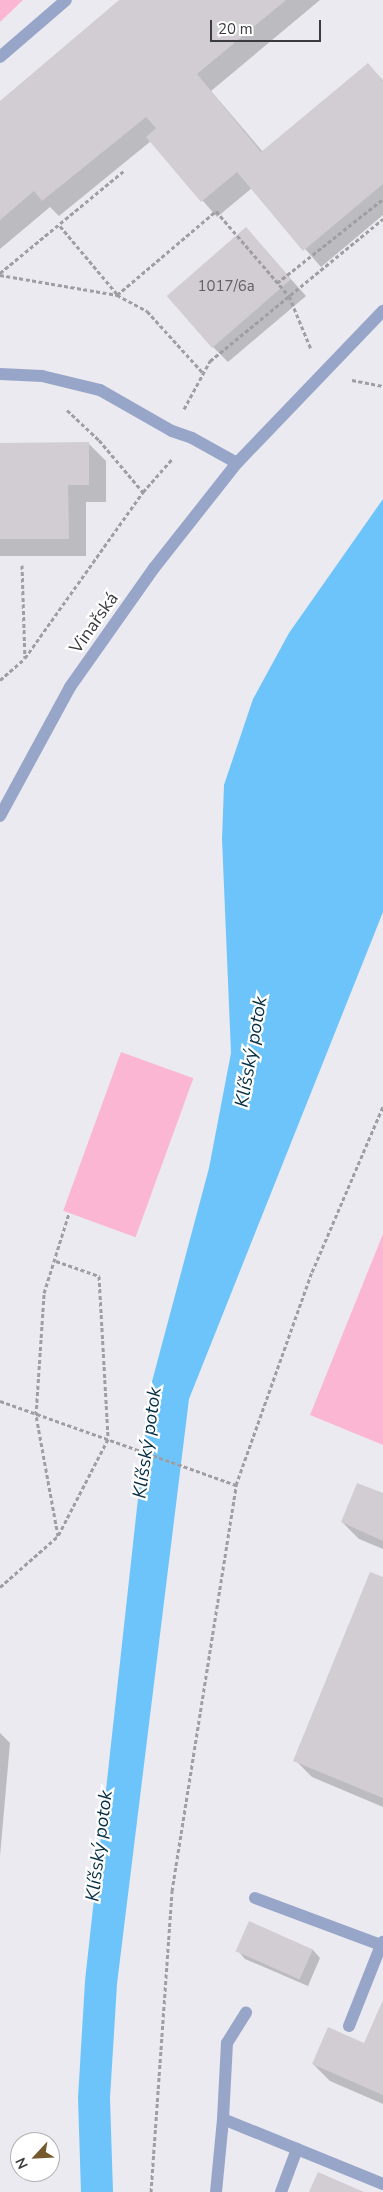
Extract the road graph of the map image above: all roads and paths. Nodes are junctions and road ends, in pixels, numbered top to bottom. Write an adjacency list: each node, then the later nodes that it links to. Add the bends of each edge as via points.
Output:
1 (66, 0): 2 (street)
2 (0, 57)
3 (125, 170): 6 (path)
4 (383, 199): 8 (path)
5 (383, 219): 13 (path, via 210,361)
6 (60, 226): 7 (path); 9 (path)
7 (0, 274): 9 (path)
8 (278, 283): 9 (path, via 216,211); 10 (path)
9 (117, 294): 13 (path, via 147,311)
10 (289, 296)
11 (383, 311): 17 (street, Vinařská)
12 (0, 374): 14 (street)
13 (203, 374): 15 (path)
14 (56, 380): 15 (street, via 100,390); 18 (path, via 57,401 99,440)
15 (172, 431): 16 (street)
16 (192, 438): 17 (street); 18 (path)
17 (237, 463): 22 (street, Vinařská, via 154,568 70,687)
18 (143, 492): 20 (path)
19 (22, 565): 20 (path)
20 (24, 658): 21 (path)
21 (0, 680)
22 (0, 816)
23 (383, 1106): 29 (path, via 312,1272)
24 (69, 1213): 25 (path)
25 (56, 1261): 27 (path, via 44,1294); 28 (path, via 99,1276)
26 (0, 1401): 27 (path)
27 (36, 1415): 28 (path); 30 (path)
28 (108, 1439): 29 (path); 30 (path)
29 (236, 1485): 39 (path, via 172,1890)
30 (58, 1536): 31 (path)
31 (0, 1587)
32 (255, 1898): 33 (street)
33 (382, 1944): 35 (street)
34 (246, 2013): 36 (street, via 226,2043)
35 (349, 2026)
36 (223, 2118): 37 (street); 40 (street)
37 (297, 2149): 38 (street); 41 (street)
38 (383, 2184)
39 (152, 2192)
40 (216, 2192)
41 (281, 2192)

